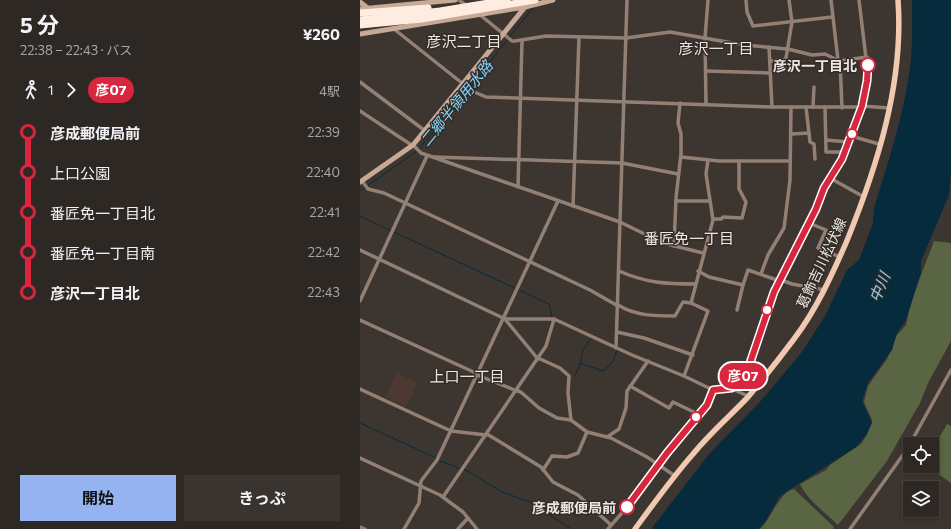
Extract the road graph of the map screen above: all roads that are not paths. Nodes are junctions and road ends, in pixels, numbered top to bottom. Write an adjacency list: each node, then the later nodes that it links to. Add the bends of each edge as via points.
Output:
1 (455, 0): 16 (street)
2 (459, 0): 21 (street)
3 (501, 0): 20 (highway, bridge)
4 (507, 0): 25 (highway, bridge)
5 (530, 0): 17 (street)
6 (535, 0): 24 (highway, bridge)
7 (553, 0): 17 (street)
8 (627, 0): 33 (street)
9 (708, 0): 34 (street)
10 (746, 0): 26 (street, via 747,12 753,26)
11 (789, 0): 26 (street)
12 (831, 0): 22 (street)
13 (859, 0): 38 (street)
14 (898, 0): 58 (main road, 葛飾吉川松伏線, via 900,36)
15 (360, 2): 19 (street)
16 (404, 3): 19 (street); 23 (street, via 410,12 446,9)
17 (525, 7): 21 (street); 31 (street)
18 (360, 9): 19 (street)
19 (369, 9): 29 (street)
20 (360, 13)
21 (479, 14): 23 (street); 31 (street)
22 (832, 17): 26 (street); 40 (street)
23 (458, 18): 29 (street)
24 (422, 19): 27 (highway, bridge); 28 (highway, bridge)
25 (360, 20)
26 (792, 22): 37 (street)
27 (360, 25)
28 (360, 29)
29 (394, 29): 30 (street); 44 (street)
30 (360, 34)
31 (504, 34): 35 (street, via 512,41); 44 (street)
32 (579, 37): 33 (street); 35 (street, via 546,36); 47 (street)
33 (626, 38): 34 (street, via 670,32); 48 (street)
34 (705, 38): 36 (street); 41 (street)
35 (522, 40): 46 (street)
36 (769, 47): 37 (street); 39 (street)
37 (788, 49): 39 (street, via 784,60); 40 (street, via 812,55 825,54)
38 (867, 57): 40 (street); 51 (street, via 867,81)
39 (770, 61): 42 (street)
40 (839, 61): 57 (street)
41 (706, 70): 42 (street); 50 (street)
42 (770, 73): 52 (street)
43 (360, 82): 60 (street)
44 (464, 83): 46 (street, via 471,90 486,97); 60 (street)
45 (814, 87): 55 (street)
46 (520, 98): 47 (street); 72 (street)
47 (577, 100): 48 (street); 76 (street)
48 (624, 100): 49 (street); 77 (street)
49 (680, 103): 50 (street); 70 (street, via 678,123 681,134)
50 (706, 104): 52 (street)
51 (862, 106): 57 (street); 58 (street); 63 (street)
52 (772, 107): 53 (street)
53 (791, 107): 54 (street); 62 (street)
54 (806, 107): 55 (street); 61 (street)
55 (813, 107): 56 (street)
56 (826, 107): 57 (street); 64 (street)
57 (842, 108)
58 (889, 108): 66 (main road, 葛飾吉川松伏線)
59 (360, 111): 67 (street)
60 (424, 130): 67 (street)
61 (809, 133): 62 (street); 71 (street, via 810,142 814,144)
62 (791, 134): 75 (street)
63 (851, 136): 65 (street); 66 (street)
64 (826, 140): 65 (street); 68 (street, via 826,152)
65 (848, 142): 68 (street)
66 (879, 144): 82 (main road, 葛飾吉川松伏線)
67 (413, 146): 69 (street); 80 (street)
68 (844, 152): 79 (street)
69 (428, 156): 72 (street); 81 (street); 86 (street)
70 (681, 157): 73 (street); 78 (street)
71 (815, 159)
72 (519, 160): 76 (street); 81 (street)
73 (708, 160): 74 (street); 85 (street, via 706,174)
74 (739, 161): 75 (street); 88 (street, via 739,189 746,202 742,218)
75 (790, 161): 99 (street, via 790,185 784,228 768,255)
76 (575, 162): 77 (street); 87 (street)
77 (622, 163): 78 (street); 89 (street)
78 (678, 174): 84 (street)
79 (830, 178): 82 (street); 90 (street)
80 (361, 182): 86 (street, via 368,189 384,193)
81 (518, 187): 83 (street)
82 (864, 198): 94 (main road, 葛飾吉川松伏線)
83 (558, 201): 87 (street); 96 (street)
84 (676, 201): 85 (street); 91 (street)
85 (710, 201): 88 (street)
86 (405, 204): 95 (street); 96 (street)
87 (573, 206): 89 (street)
88 (712, 219): 93 (street)
89 (620, 222): 91 (street); 97 (street)
90 (809, 223): 94 (street, via 826,230 818,248); 100 (street)
91 (674, 246): 93 (street)
92 (360, 250): 95 (street)
93 (703, 253): 98 (street)
94 (840, 257): 103 (main road, 葛飾吉川松伏線)
95 (379, 259): 104 (street); 108 (street)
96 (530, 262): 106 (street); 108 (street)
97 (619, 271): 101 (street, via 639,279 663,284); 106 (street)
98 (698, 271): 101 (street); 102 (street, via 709,277)
99 (761, 274): 100 (street); 102 (street, via 748,270)
100 (780, 280): 103 (street); 120 (street, via 768,307 749,366 738,384)
101 (695, 284): 105 (street)
102 (742, 285): 107 (street)
103 (825, 290): 124 (main road, 葛飾吉川松伏線, via 795,338)
104 (360, 301)
105 (691, 303): 106 (street, via 683,302 676,316 649,316 629,312); 113 (street, via 708,312)
106 (618, 306): 111 (street)
107 (738, 309)
108 (504, 318): 109 (street); 114 (street); 117 (street)
109 (554, 319): 112 (street); 114 (street, via 546,346)
110 (360, 320): 117 (street)
111 (617, 332): 112 (street); 113 (street, via 644,338)
112 (616, 348): 115 (street)
113 (693, 355): 118 (street)
114 (538, 358): 122 (street); 126 (street, via 560,368 569,376)
115 (648, 361): 118 (street); 119 (street)
116 (951, 370): 131 (street)
117 (477, 374): 122 (street); 127 (street)
118 (684, 376): 123 (street)
119 (630, 386): 125 (street, via 669,408 674,402); 130 (street, via 621,426)
120 (731, 388): 123 (street); 124 (street)
121 (360, 389): 127 (street)
122 (517, 390): 126 (street, via 539,408 557,418); 129 (street)
123 (713, 390): 125 (street, via 707,405)
124 (748, 396): 136 (main road, 葛飾吉川松伏線, via 705,440)
125 (698, 414): 134 (street)
126 (571, 420): 128 (street)
127 (451, 431): 129 (street); 137 (street, via 437,460 421,481)
128 (587, 432): 130 (street); 135 (street, via 578,453 567,457 552,456)
129 (486, 435): 135 (street); 138 (street)
130 (607, 437): 134 (street)
131 (914, 437)
132 (903, 454): 147 (street)
133 (360, 458): 137 (street)
134 (658, 464): 136 (street); 141 (street, via 633,500)
135 (543, 470): 141 (street, via 553,482 578,495)
136 (675, 476): 146 (main road, 葛飾吉川松伏線)
137 (421, 486): 138 (street); 143 (street, via 419,503)
138 (443, 497): 139 (street)
139 (468, 518): 144 (street); 145 (street)
140 (360, 527): 142 (street)
141 (609, 528)
142 (365, 529)
143 (404, 529)
144 (458, 529)
145 (477, 529)
146 (635, 529)
147 (850, 529)

